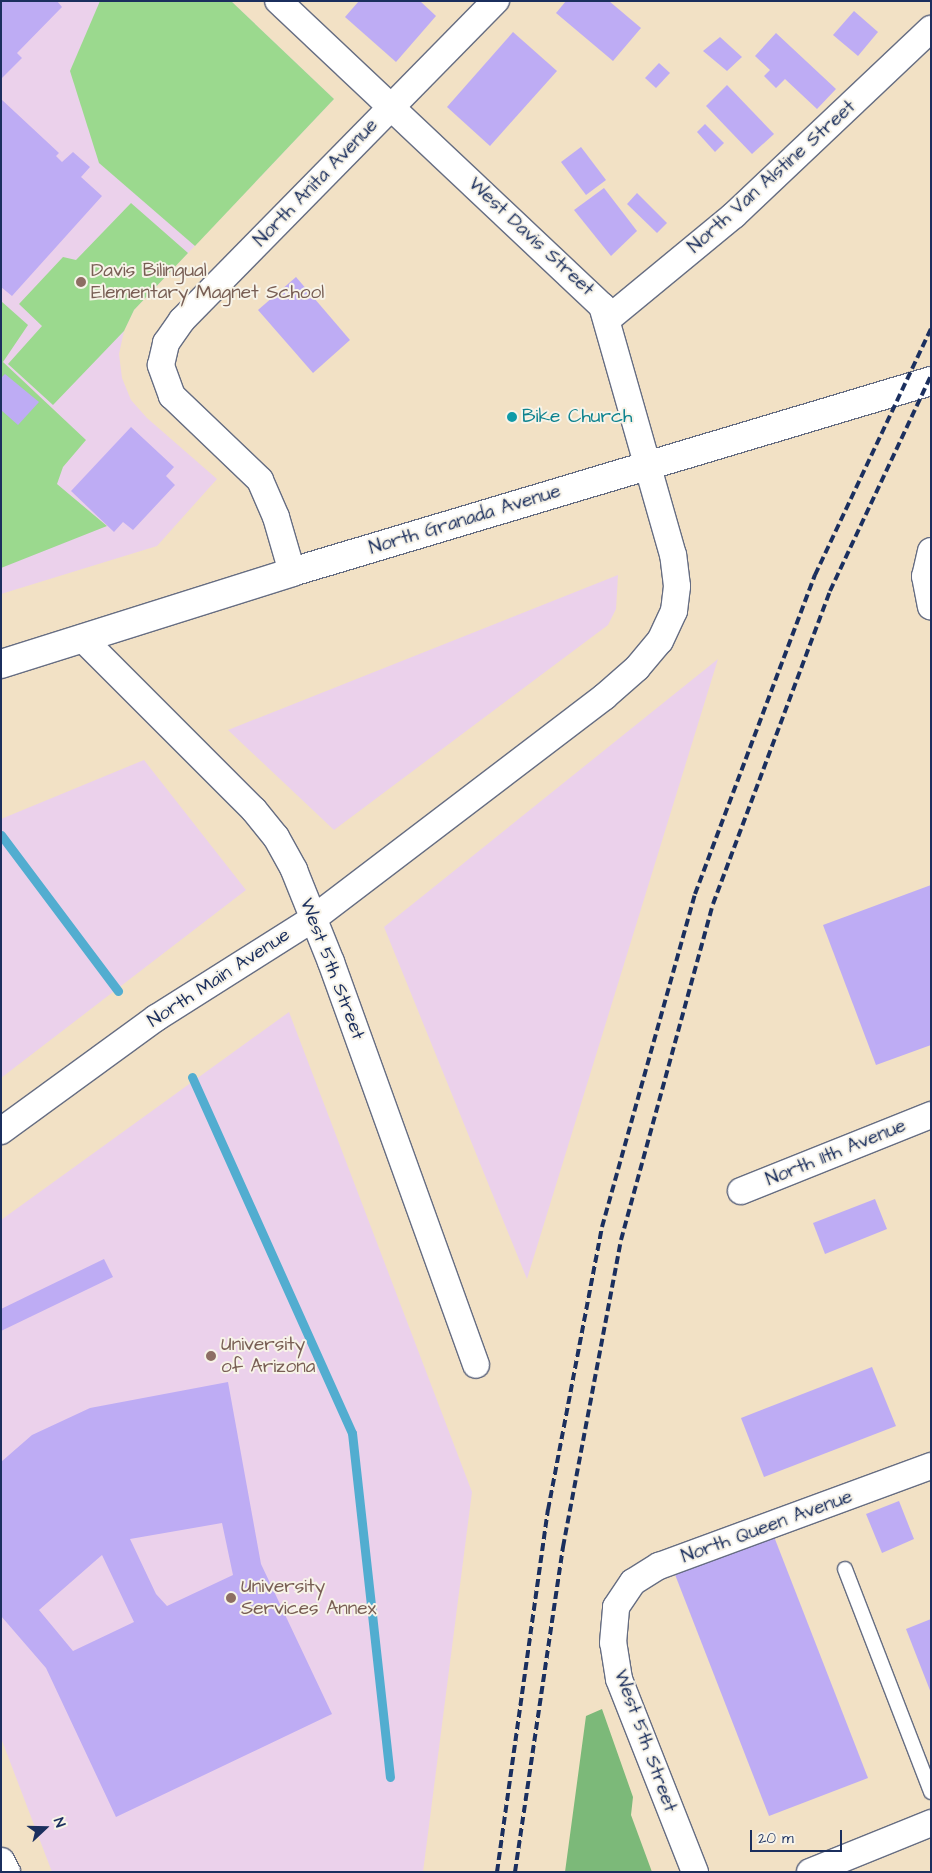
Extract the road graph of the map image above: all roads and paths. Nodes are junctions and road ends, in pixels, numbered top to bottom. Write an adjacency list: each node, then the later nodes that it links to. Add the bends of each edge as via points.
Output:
1 (496, 1): 4 (street, North Anita Avenue)
2 (291, 5): 4 (street, West Davis Street)
3 (931, 29): 5 (street, North Van Alstine Street, via 734,214)
4 (391, 106): 5 (street, West Davis Street, via 596,297); 10 (street, North Anita Avenue, via 182,320 166,343 160,365 172,396 260,480 276,517)
5 (608, 319): 7 (street, West Davis Street)
6 (930, 383): 7 (main road, North Granada Avenue)
7 (650, 464): 10 (main road, North Granada Avenue); 14 (street, West Davis Street, via 673,555 674,610 660,641 637,668)
8 (931, 551): 9 (street)
9 (928, 571): 11 (street)
10 (292, 572): 12 (main road, North Granada Avenue)
11 (931, 606)
12 (82, 638): 13 (main road, North Granada Avenue); 15 (street, West 5th Street, via 259,816 280,845)
13 (1, 664)
14 (604, 697): 15 (street, North Main Avenue)
15 (314, 918): 17 (street, North Main Avenue, via 156,1018); 19 (street, West 5th Street)
16 (931, 1115): 18 (street, North 11th Avenue)
17 (1, 1131)
18 (741, 1191)
19 (476, 1365)
20 (931, 1466): 22 (street, North Queen Avenue, via 659,1566 633,1582)
21 (845, 1569): 23 (lane)
22 (616, 1607): 27 (street, West 5th Street, via 613,1643 619,1679)
23 (931, 1792)
24 (931, 1823): 28 (street)
25 (1, 1862): 26 (main road)
26 (6, 1872)
27 (694, 1872)
28 (810, 1872)

